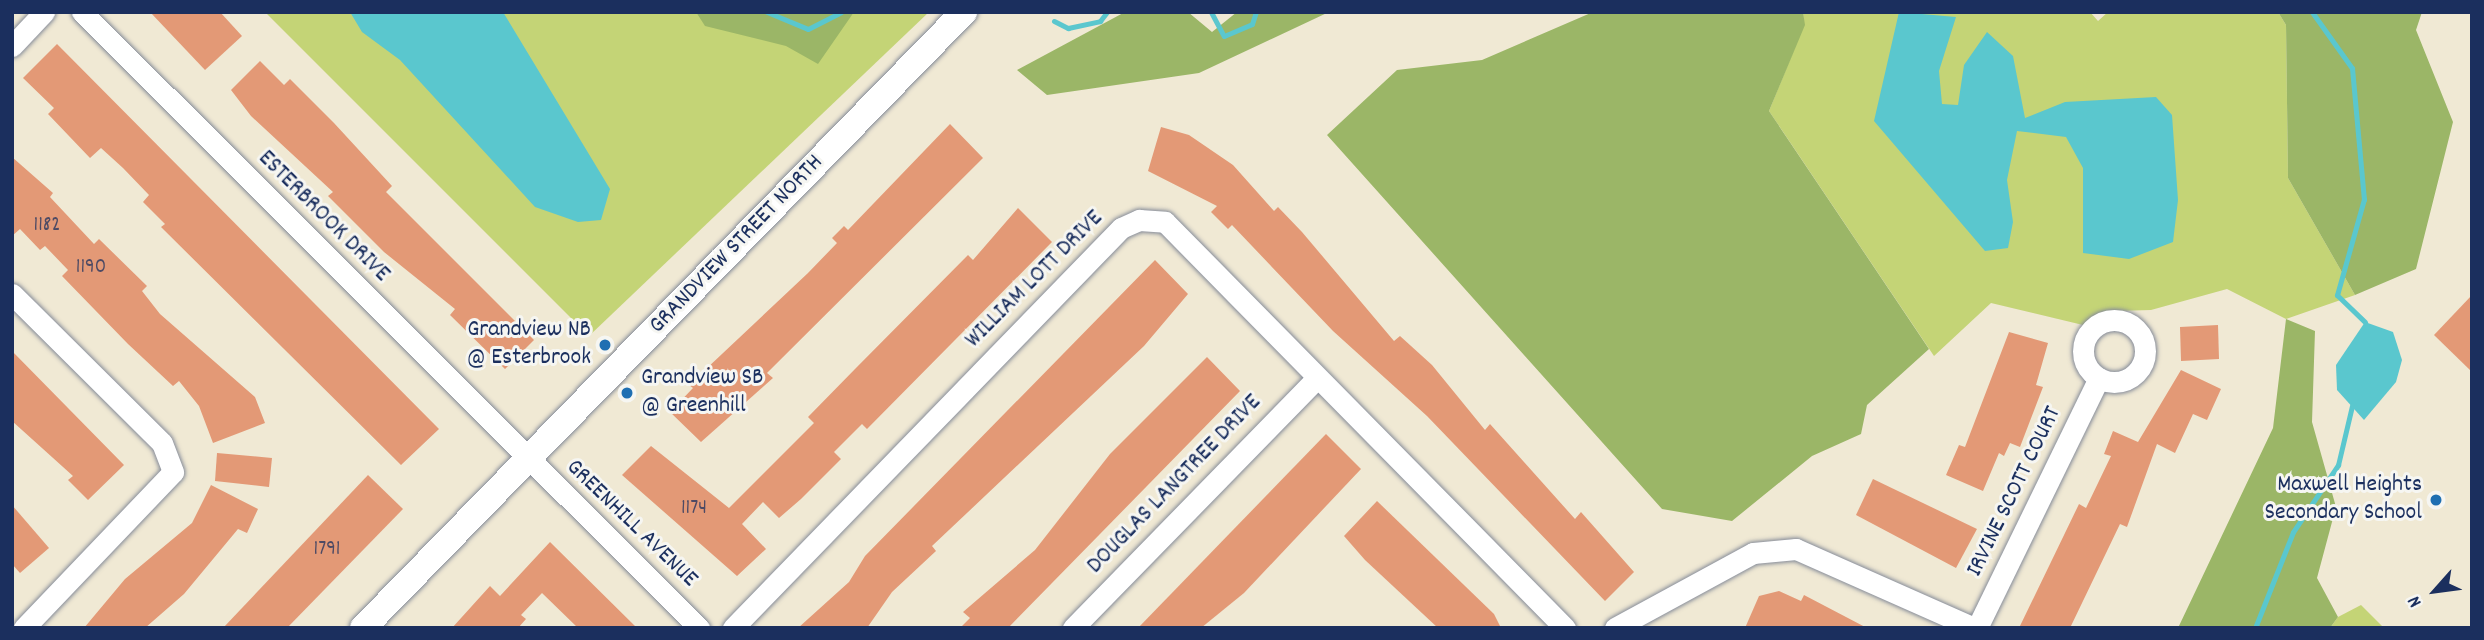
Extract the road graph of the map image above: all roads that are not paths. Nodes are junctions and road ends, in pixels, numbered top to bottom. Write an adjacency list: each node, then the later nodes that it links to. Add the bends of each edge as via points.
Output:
1 (44, 12): 4 (street)
2 (82, 12): 8 (street, ESTERBROOK DRIVE)
3 (964, 12): 8 (street, GRANDVIEW STREET NORTH)
4 (12, 46)
5 (12, 294): 9 (street, via 162,443 173,472 151,503)
6 (2099, 378): 16 (street, IRVINE SCOTT COURT)
7 (1315, 380): 12 (street, WILLIAM LOTT DRIVE, via 1165,222 1139,220 1121,228); 13 (street, DOUGLAS LANGTREE DRIVE); 14 (street, WILLIAM LOTT DRIVE)
8 (526, 458): 10 (street, GRANDVIEW STREET NORTH); 11 (street, GREENHILL AVENUE)
9 (24, 628)
10 (363, 628)
11 (699, 628)
12 (733, 628)
13 (1073, 628)
14 (1564, 628)
15 (1615, 628): 16 (street, via 1753,553 1796,549)
16 (1975, 628)

